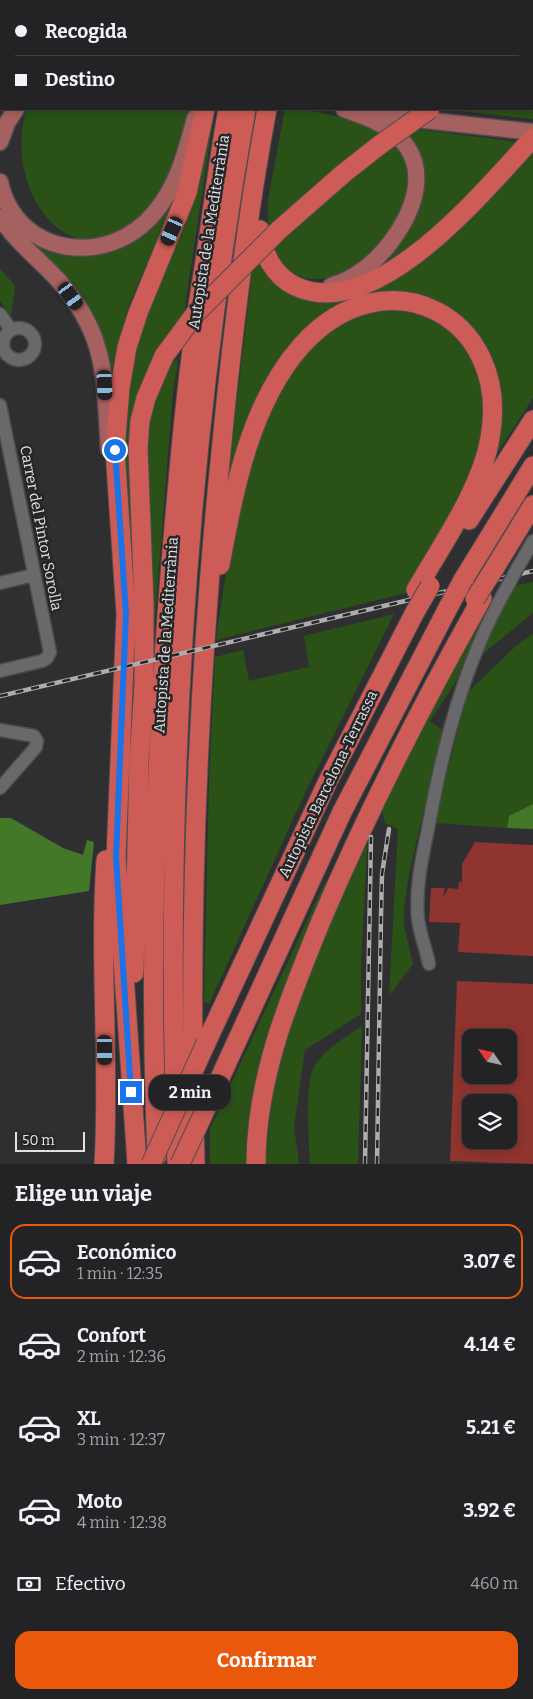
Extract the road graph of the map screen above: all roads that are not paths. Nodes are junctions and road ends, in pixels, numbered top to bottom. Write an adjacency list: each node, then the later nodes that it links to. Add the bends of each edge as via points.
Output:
1 (15, 110): 12 (main road)
2 (198, 110): 13 (main road, via 182,164 164,200 144,225 120,241 94,248 52,243 29,229 19,218 5,198)
3 (205, 110): 26 (highway, via 187,193 138,313 123,368 115,450)
4 (228, 110): 43 (highway, Autopista de la Mediterrània, via 192,338 162,687 154,975)
5 (246, 110): 44 (highway, Autopista de la Mediterrània, via 210,342 194,493 180,682 172,914)
6 (347, 110): 15 (main road, via 382,124 401,139 416,166 416,196 408,217 394,237 380,256 361,272 332,286)
7 (361, 110): 10 (main road, via 406,118)
8 (409, 110): 10 (main road)
9 (266, 113): 15 (highway, via 260,235 275,270); 31 (highway, via 225,406)
10 (436, 114): 11 (main road); 39 (highway, bridge, via 381,144 279,230 195,314 164,356 146,398 138,448 144,684 134,921)
11 (531, 138): 15 (highway, via 437,238 408,261 372,280 342,290 318,292)
12 (0, 142)
13 (0, 182)
14 (0, 217): 26 (main road, via 71,296 94,333 103,364 114,521)
15 (296, 287)
16 (0, 314): 17 (street)
17 (12, 330): 18 (street); 19 (street, via 26,329 35,341 31,355)
18 (2, 347): 19 (street)
19 (5, 360)
20 (0, 405): 22 (street, Carrer del Pintor Sorolla)
21 (533, 420): 29 (highway, Autopista Barcelona-Terrassa)
22 (3, 440): 27 (street, Carrer del Pintor Sorolla)
23 (533, 466): 38 (highway, Autopista Barcelona-Terrassa, bridge, via 463,580 342,812)
24 (533, 505): 30 (highway, bridge)
25 (533, 541): 36 (street, bridge, via 490,616 468,669 436,788 420,871 418,919)
26 (122, 546): 33 (highway, via 126,614)
27 (34, 575): 28 (street); 32 (street, Carrer del Pintor Sorolla, via 50,652 47,658)
28 (0, 583)
29 (423, 588): 31 (highway, via 483,466 492,426 491,384 475,345 449,319 413,302 378,302 351,309 328,321 298,349 272,388 242,468); 37 (highway, Autopista Barcelona-Terrassa, bridge, via 274,895)
30 (478, 599): 38 (highway, via 371,782 248,1032); 47 (highway, via 348,860 304,962 268,1067 258,1121)
31 (205, 639): 37 (highway, via 197,774)
32 (0, 671)
33 (123, 696): 39 (highway, via 116,857); 40 (highway, via 102,917 106,1098)
34 (0, 730): 35 (street, via 34,736 37,741 36,747)
35 (0, 788)
36 (429, 964)
37 (200, 1039): 42 (highway, Autopista Barcelona-Terrassa, bridge); 45 (highway); 46 (highway)
38 (221, 1076): 44 (highway, Autopista Barcelona-Terrassa, bridge)
39 (136, 1143): 41 (highway)
40 (104, 1164)
41 (137, 1164)
42 (152, 1164)
43 (157, 1164)
44 (179, 1164)
45 (194, 1164)
46 (200, 1164)
47 (256, 1164)

